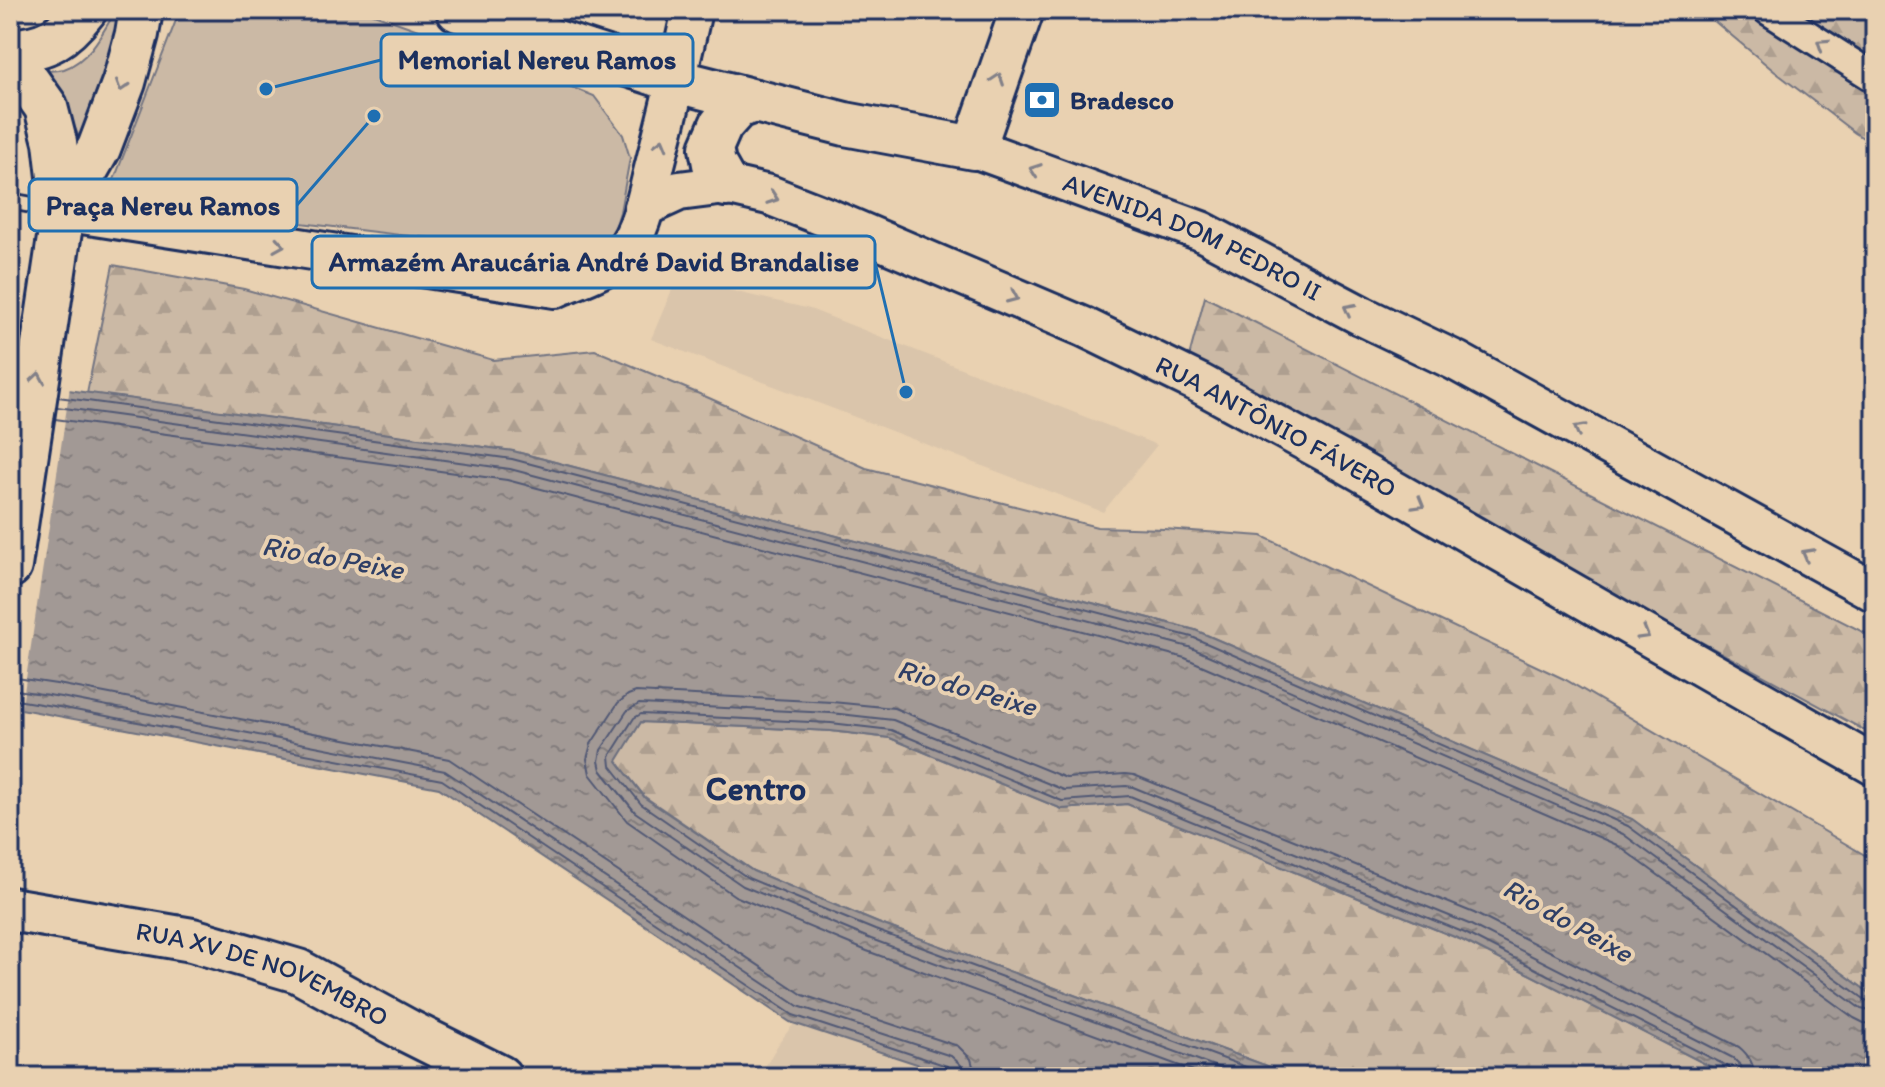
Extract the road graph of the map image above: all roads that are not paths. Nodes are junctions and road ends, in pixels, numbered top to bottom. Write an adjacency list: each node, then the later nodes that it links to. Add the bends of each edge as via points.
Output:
1 (85, 10): 7 (main road, via 68,31 50,42)
2 (141, 10): 16 (main road, one-way to 16, via 124,82 99,148)
3 (458, 10): 10 (main road, AVENIDA DOM PEDRO II)
4 (692, 10): 10 (main road)
5 (1022, 10): 12 (main road, one-way to 5)
6 (1768, 10): 9 (street, one-way to 6)
7 (10, 51)
8 (10, 65): 16 (main road, via 19,69 46,107)
9 (1875, 78)
10 (677, 81): 11 (main road, AVENIDA DOM PEDRO II); 15 (main road, one-way to 10)
11 (754, 101): 12 (main road, AVENIDA DOM PEDRO II); 13 (main road, via 737,107 711,148)
12 (974, 148): 18 (main road, AVENIDA DOM PEDRO II, one-way to 12, via 1456,361 1201,231)
13 (726, 185): 15 (main road, RUA ANTÔNIO FÁVERO, via 679,191); 19 (main road, RUA ANTÔNIO FÁVERO, one-way to 19, via 828,218 1084,327 1199,383)
14 (10, 201): 16 (lane)
15 (644, 207): 16 (main road, one-way to 15, via 555,288 623,252)
16 (63, 211): 17 (main road, one-way to 16)
17 (10, 566)
18 (1875, 592)
19 (1875, 766)
20 (10, 882): 22 (main road)
21 (10, 909): 22 (main road, RUA XV DE NOVEMBRO)
22 (57, 916): 23 (main road, RUA XV DE NOVEMBRO, via 192,940 298,971)
23 (500, 1077)

